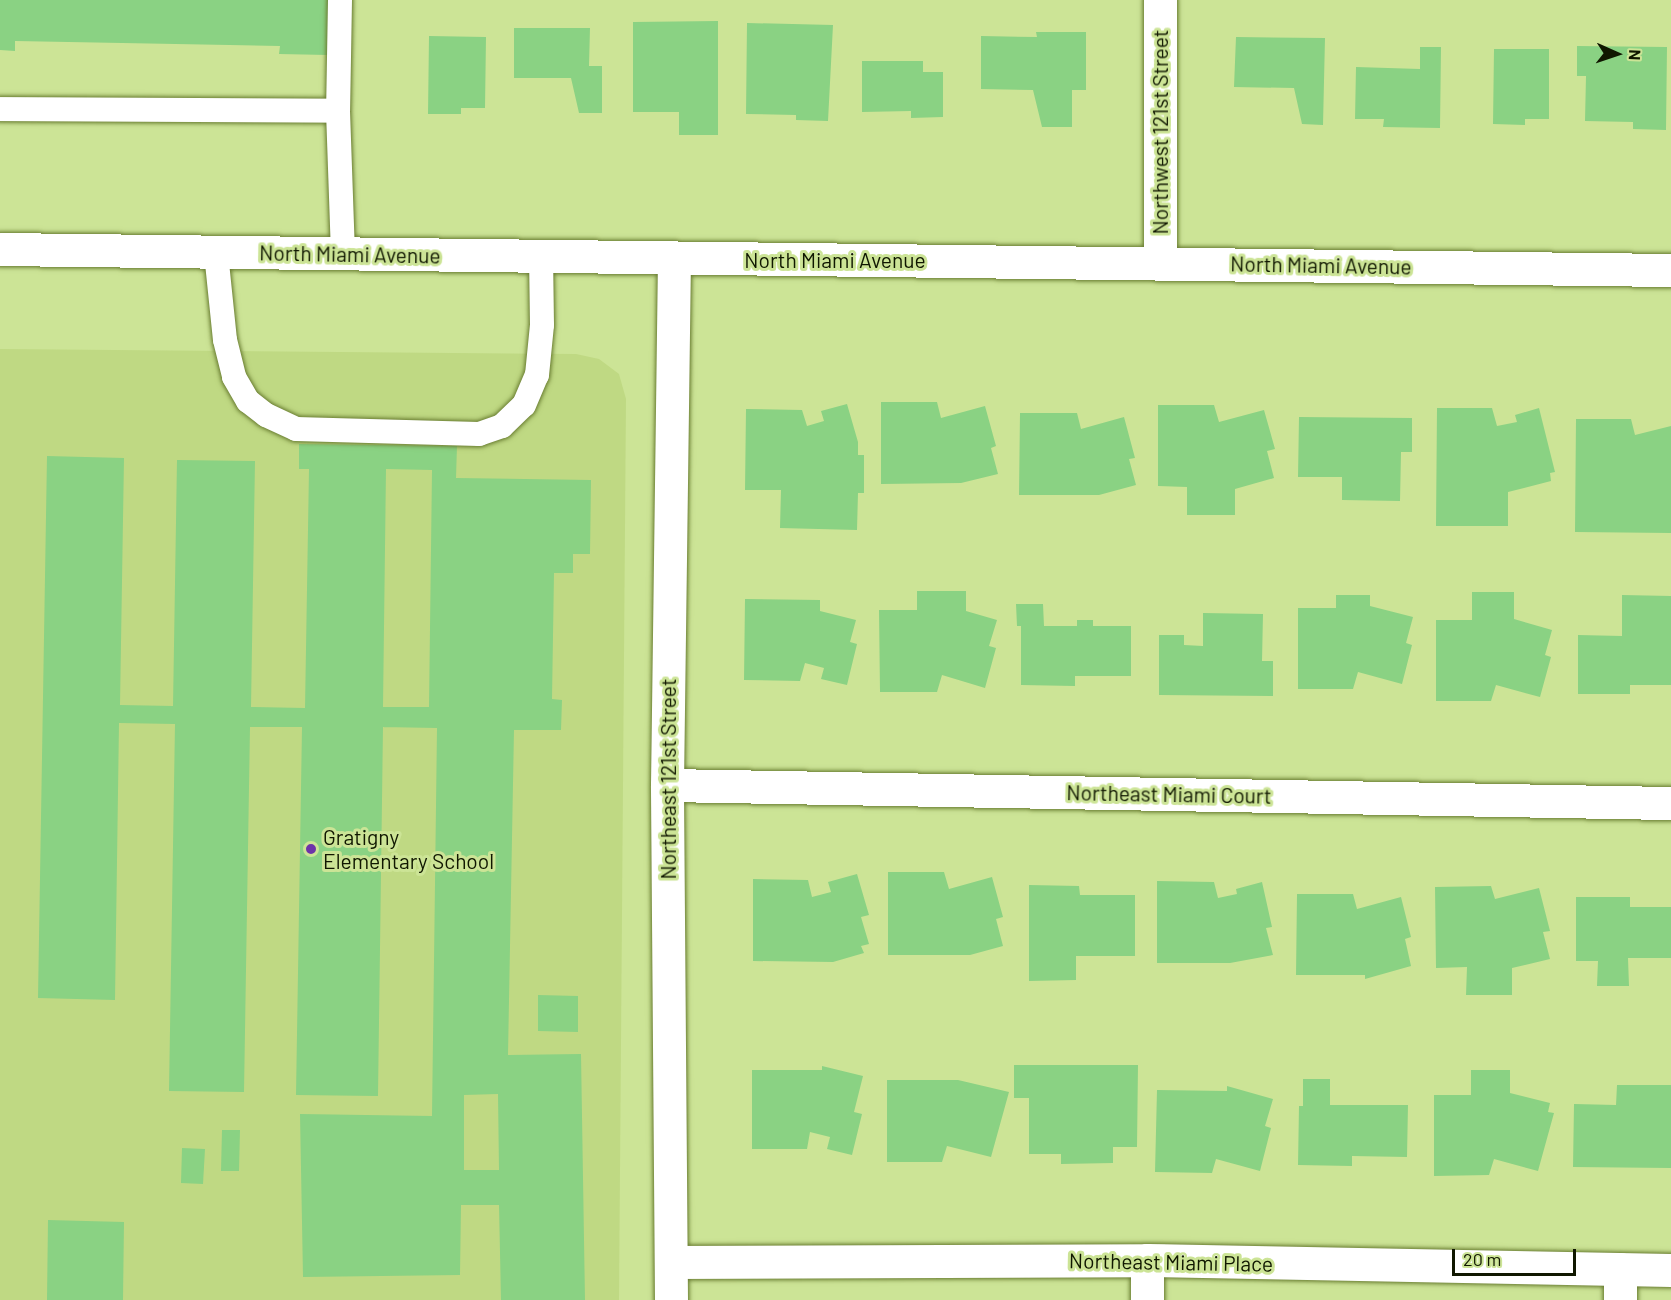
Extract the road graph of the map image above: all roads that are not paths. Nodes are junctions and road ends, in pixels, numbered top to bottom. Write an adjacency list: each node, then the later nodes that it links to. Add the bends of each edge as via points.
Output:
1 (340, 0): 4 (lane)
2 (1160, 0): 10 (street, Northwest 121st Street)
3 (0, 109): 4 (lane)
4 (338, 111): 7 (lane)
5 (0, 249): 6 (street, North Miami Avenue)
6 (216, 253): 7 (street, North Miami Avenue); 8 (lane, via 225,340 234,377 248,400 266,415 296,429 479,434 502,426 524,405 537,375 542,325)
7 (343, 254): 8 (street, North Miami Avenue)
8 (541, 256): 9 (street, North Miami Avenue)
9 (674, 259): 10 (street, North Miami Avenue); 12 (street, Northeast 121st Street)
10 (1160, 263): 11 (street, North Miami Avenue)
11 (1671, 270)
12 (667, 785): 13 (street, Northeast Miami Court); 15 (street, Northeast 121st Street)
13 (1671, 803)
14 (1147, 1260): 15 (street, Northeast Miami Place); 17 (street, Northeast Miami Place); 19 (street)
15 (670, 1262): 18 (street, Northeast 121st Street)
16 (1671, 1270): 17 (street, Northeast Miami Place)
17 (1620, 1285)
18 (671, 1300)
19 (1146, 1300)

